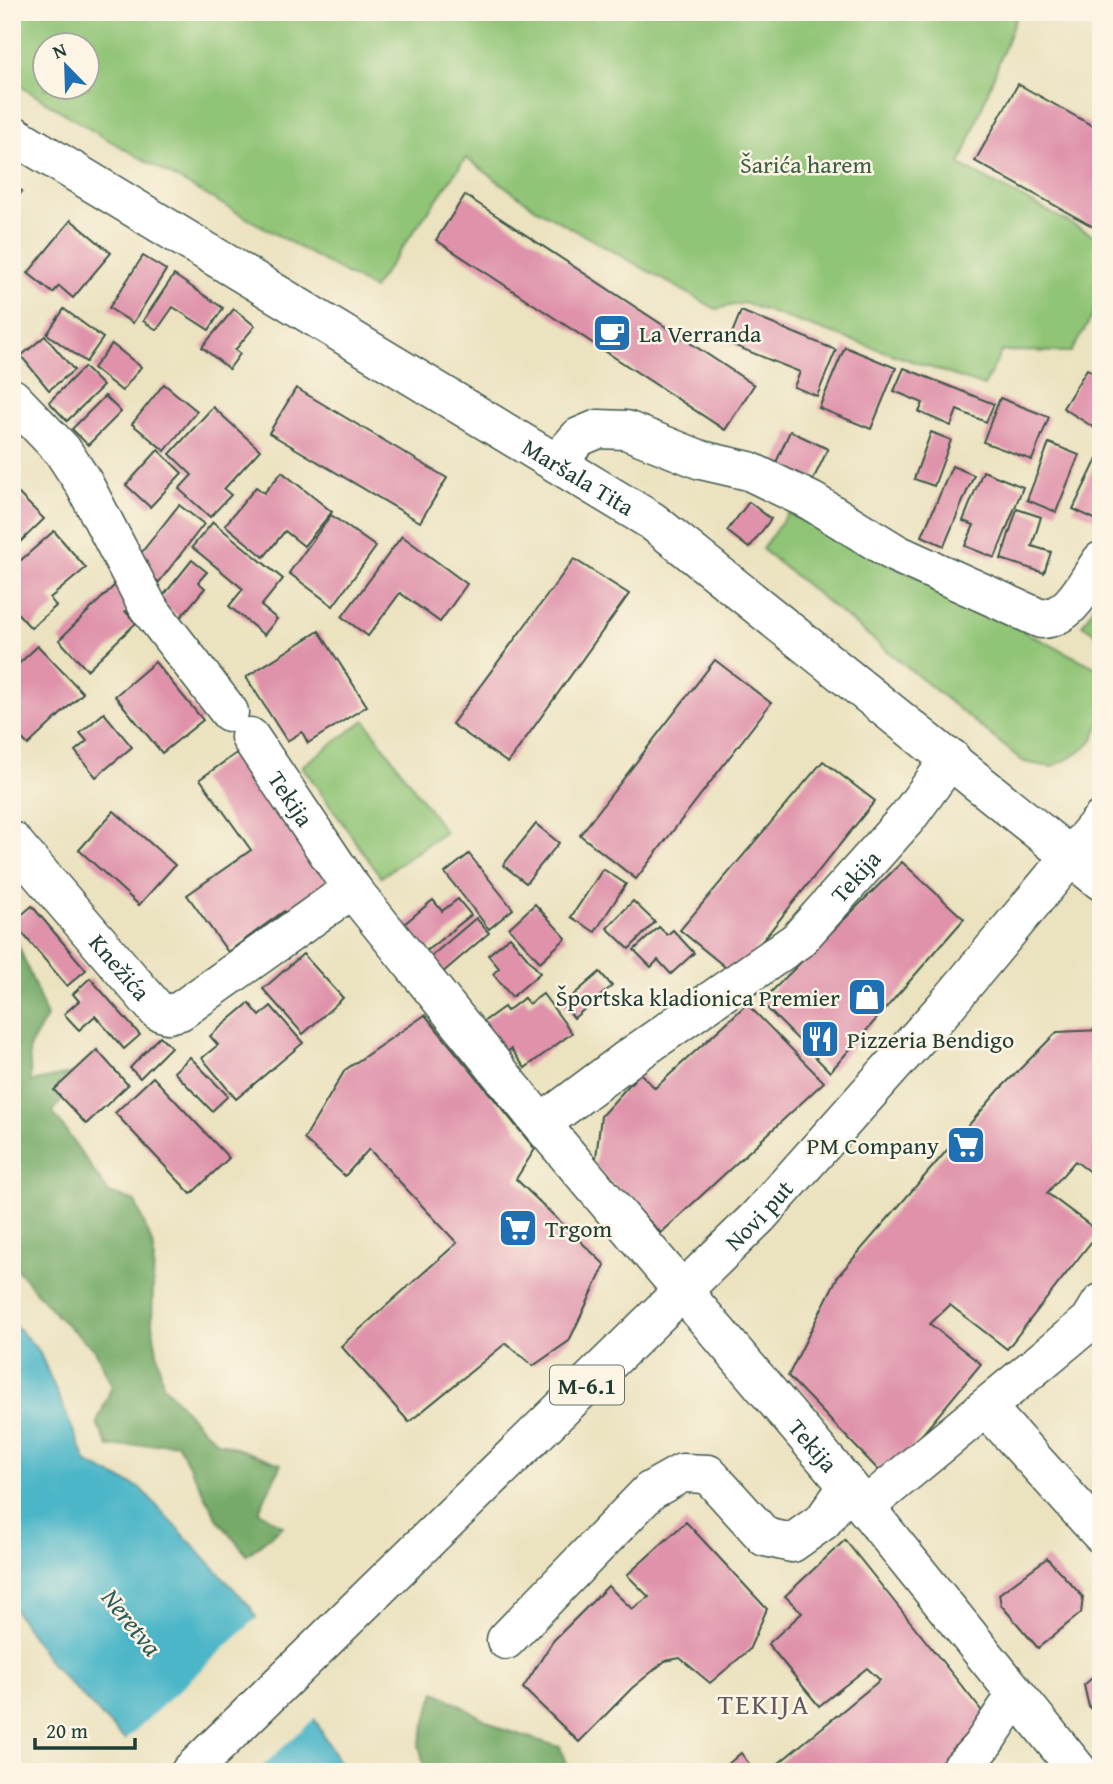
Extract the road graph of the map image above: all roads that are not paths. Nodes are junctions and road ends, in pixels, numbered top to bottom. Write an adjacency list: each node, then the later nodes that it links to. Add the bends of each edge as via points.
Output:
1 (12, 134): 3 (street, Maršala Tita)
2 (12, 398): 9 (street, Tekija, via 62,450 148,607 239,724)
3 (557, 462): 4 (street, via 579,438 598,429 626,430 702,460 749,471 811,501 897,554 1041,619 1054,619 1067,610); 5 (street, Maršala Tita, via 652,521)
4 (1101, 561)
5 (951, 758): 8 (street, Maršala Tita); 10 (street, Tekija, via 908,817 798,940)
6 (1101, 820): 8 (street, Novi put / M-6.1)
7 (12, 841): 9 (street, Knežića, via 158,1011 168,1014 180,1012)
8 (1087, 869): 11 (street, Novi put / M-6.1)
9 (352, 889): 10 (street, Tekija)
10 (541, 1124): 11 (street, Tekija)
11 (684, 1292): 14 (street, Tekija); 18 (street, Novi put / M-6.1)
12 (1100, 1293): 13 (street, via 1090,1321)
13 (986, 1407): 14 (street); 15 (street)
14 (856, 1496): 16 (street, via 792,1543 765,1537 708,1474 682,1473 650,1491); 17 (street, Tekija)
15 (1101, 1534)
16 (506, 1640)
17 (1016, 1695): 19 (street); 20 (street, Tekija)
18 (190, 1772)
19 (958, 1772)
20 (1079, 1772)

